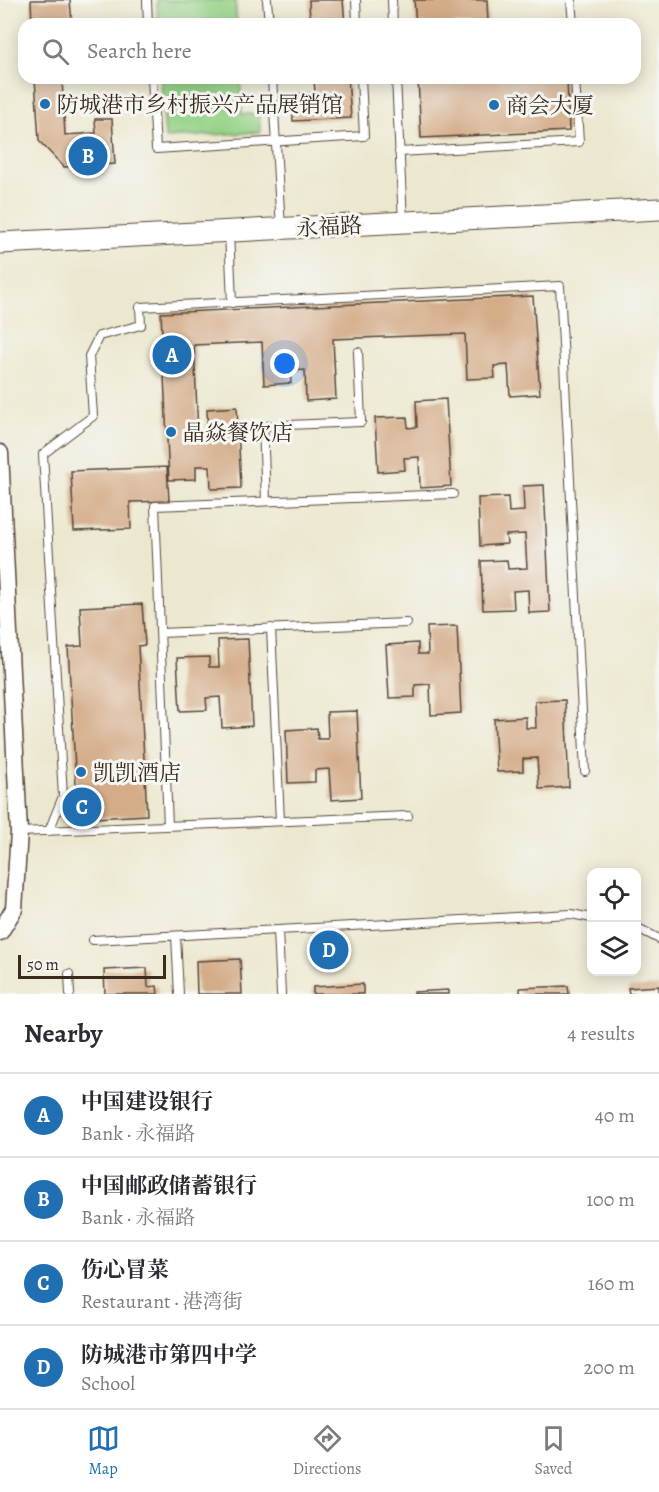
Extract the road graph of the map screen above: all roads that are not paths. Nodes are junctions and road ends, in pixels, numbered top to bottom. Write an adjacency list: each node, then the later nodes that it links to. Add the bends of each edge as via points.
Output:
1 (147, 0): 6 (lane)
2 (267, 0): 7 (lane)
3 (356, 0): 8 (lane)
4 (392, 0): 9 (lane)
5 (571, 0): 10 (lane)
6 (148, 18)
7 (268, 18)
8 (357, 18)
9 (393, 18)
10 (572, 18)
11 (152, 84): 16 (lane, via 156,149)
12 (272, 84): 16 (lane)
13 (361, 84): 16 (lane, via 364,136)
14 (396, 84): 17 (lane)
15 (575, 84): 17 (lane, via 579,142)
16 (276, 142): 20 (lane)
17 (399, 152): 19 (lane)
18 (659, 209): 19 (street, 永福路)
19 (403, 222): 20 (street, 永福路)
20 (281, 228): 21 (street, 永福路)
21 (229, 231): 22 (street, 永福路); 23 (lane)
22 (0, 243)
23 (232, 303): 32 (lane, via 560,286); 36 (lane, via 140,307 141,325 99,336 89,356 93,416 43,454 63,796)
24 (358, 352): 27 (lane, via 361,422 263,426)
25 (0, 453): 28 (street)
26 (453, 494): 27 (lane)
27 (266, 501): 31 (lane, via 155,506)
28 (4, 606): 37 (street)
29 (407, 623): 30 (lane)
30 (271, 628): 31 (lane); 34 (lane)
31 (160, 633): 35 (lane)
32 (585, 771)
33 (408, 816): 34 (lane)
34 (279, 821): 35 (lane)
35 (168, 826): 36 (lane)
36 (49, 831): 37 (lane)
37 (19, 832): 41 (street, via 14,909)
38 (587, 917): 39 (lane, via 571,914)
39 (278, 930): 42 (lane); 48 (lane)
40 (641, 930): 43 (lane)
41 (0, 932)
42 (176, 936): 44 (lane); 47 (lane)
43 (659, 939)
44 (93, 940)
45 (69, 974): 46 (lane)
46 (70, 994)
47 (179, 994)
48 (281, 994)

